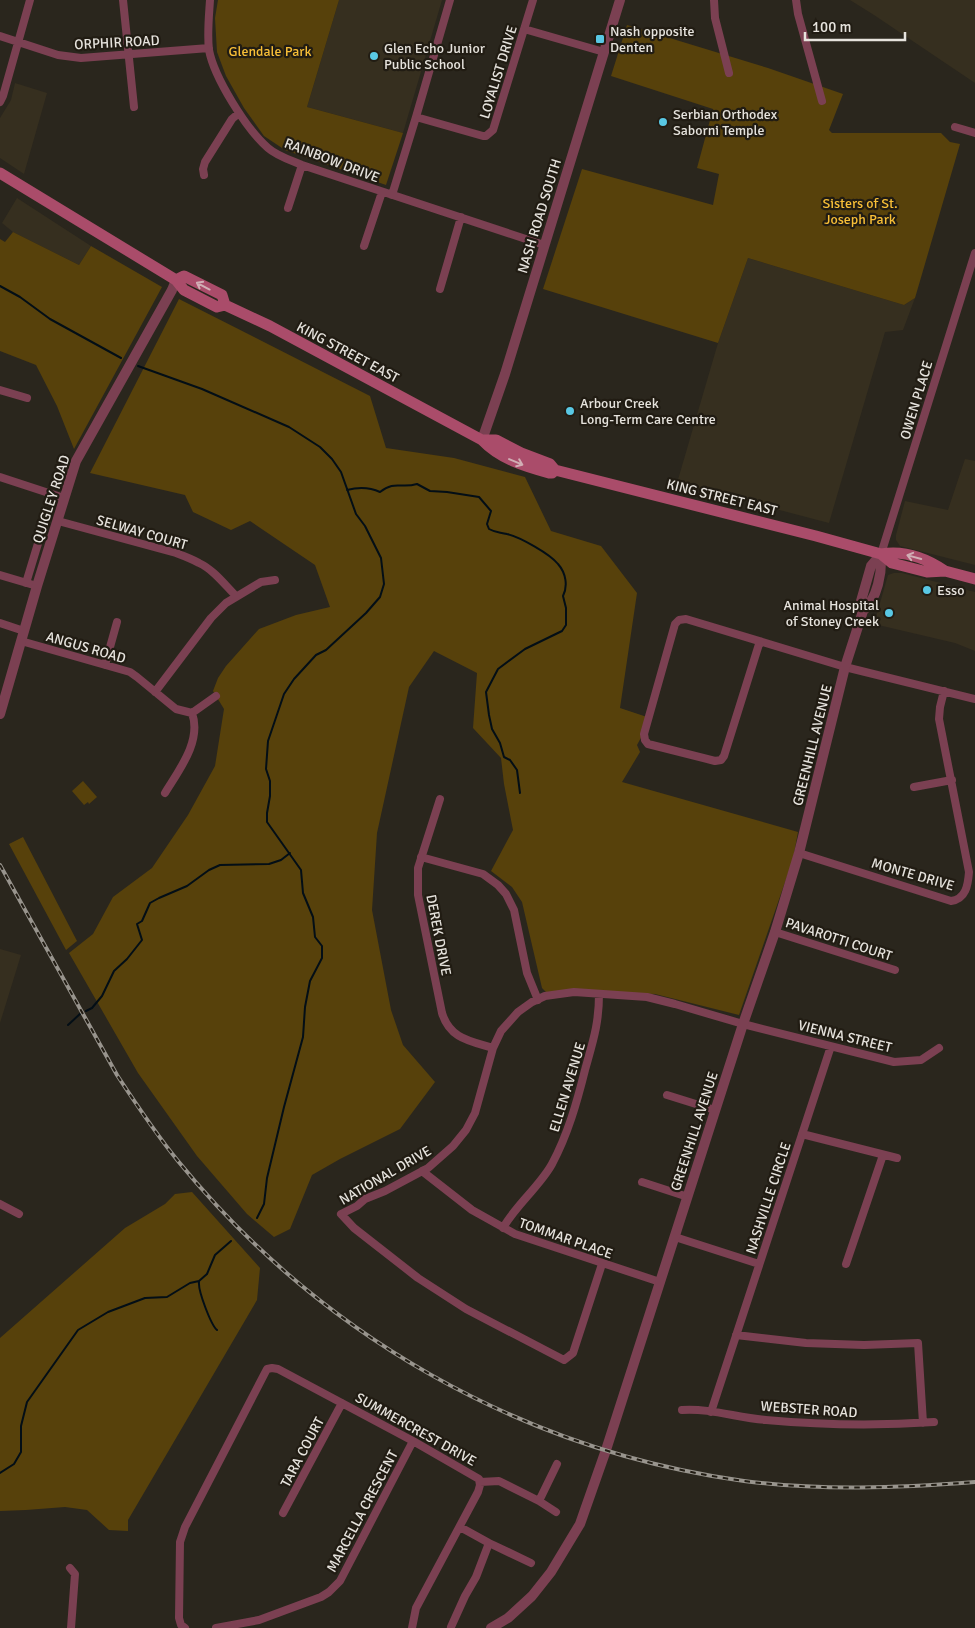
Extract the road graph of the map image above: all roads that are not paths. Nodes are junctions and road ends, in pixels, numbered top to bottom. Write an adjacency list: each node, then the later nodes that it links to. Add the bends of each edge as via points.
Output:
1 (30, 0): 11 (street)
2 (123, 0): 14 (street)
3 (210, 0): 12 (street, RAINBOW DRIVE)
4 (450, 0): 20 (street)
5 (533, 0): 9 (street, LOYALIST DRIVE)
6 (620, 0): 13 (street, NASH ROAD SOUTH)
7 (714, 0): 15 (street, via 715,18)
8 (796, 0): 16 (street)
9 (524, 29): 13 (street); 20 (street, LOYALIST DRIVE, via 493,130 486,136)
10 (0, 36): 11 (street, ORPHIR ROAD)
11 (18, 41): 14 (street, ORPHIR ROAD, via 68,57); 17 (street)
12 (209, 48): 14 (street, ORPHIR ROAD); 19 (street, RAINBOW DRIVE, via 219,77)
13 (604, 52): 30 (street, NASH ROAD SOUTH)
14 (128, 54): 18 (street)
15 (729, 73)
16 (822, 101)
17 (0, 102)
18 (134, 107)
19 (239, 112): 23 (street, RAINBOW DRIVE, via 268,148); 25 (street, via 205,162)
20 (416, 117): 27 (street)
21 (955, 127): 22 (street)
22 (975, 133)
23 (302, 164): 26 (street, RAINBOW DRIVE); 28 (street)
24 (0, 173): 33 (main road, KING STREET EAST)
25 (204, 175)
26 (382, 192): 27 (street, RAINBOW DRIVE); 31 (street)
27 (392, 195): 29 (street, RAINBOW DRIVE)
28 (288, 208)
29 (461, 217): 30 (street, RAINBOW DRIVE); 34 (street)
30 (544, 245): 37 (street, NASH ROAD SOUTH)
31 (364, 246)
32 (975, 253): 42 (street, OWEN PLACE)
33 (176, 280): 37 (main road, KING STREET EAST, via 184,290 217,306 225,304 270,326); 39 (street, QUIGLEY ROAD, via 76,461)
34 (440, 289)
35 (0, 390): 36 (street)
36 (27, 398)
37 (482, 440): 42 (main road, KING STREET EAST, via 492,451 549,473 555,470)
38 (0, 477): 39 (street)
39 (64, 498): 40 (street, QUIGLEY ROAD)
40 (58, 521): 47 (street, QUIGLEY ROAD); 48 (street, SELWAY COURT, via 194,560 214,573)
41 (42, 527): 46 (street)
42 (881, 554): 44 (main road, KING STREET EAST, via 895,552 930,561 945,571); 54 (street, GREENHILL AVENUE, via 871,566 861,601 863,611)
43 (0, 575): 46 (street)
44 (975, 579)
45 (275, 580): 48 (street, via 261,582)
46 (26, 583): 47 (street)
47 (37, 586): 51 (street, QUIGLEY ROAD)
48 (236, 596): 56 (street, via 211,618)
49 (116, 622): 53 (street)
50 (0, 623): 51 (street, ANGUS ROAD)
51 (23, 636): 53 (street, ANGUS ROAD); 60 (street, QUIGLEY ROAD)
52 (760, 641): 52 (street, via 686,619 679,620 675,624 644,734 648,744 721,760); 54 (street)
53 (105, 664): 56 (street, ANGUS ROAD, via 130,672)
54 (845, 667): 55 (street); 65 (street, GREENHILL AVENUE)
55 (944, 691): 58 (street); 61 (street, MONTE DRIVE, via 940,719)
56 (155, 692): 59 (street, ANGUS ROAD, via 176,709)
57 (216, 696): 59 (street)
58 (975, 699)
59 (192, 713): 63 (street, via 195,723 189,754)
60 (0, 714)
61 (952, 780): 62 (street); 65 (street, MONTE DRIVE, via 969,872 966,889 956,900)
62 (914, 787)
63 (165, 793)
64 (440, 799): 66 (street, DEREK DRIVE)
65 (799, 852): 67 (street, GREENHILL AVENUE)
66 (422, 857): 70 (street, via 484,874 506,894 514,910 527,973); 73 (street, DEREK DRIVE, via 418,868 418,895 444,1020 462,1039)
67 (775, 932): 68 (street, PAVAROTTI COURT); 71 (street, GREENHILL AVENUE)
68 (895, 970)
69 (599, 994): 70 (street, NATIONAL DRIVE, via 559,993); 71 (street, NATIONAL DRIVE, via 648,997); 85 (street, ELLEN AVENUE, via 594,1044 564,1140 552,1165)
70 (538, 1000): 73 (street, NATIONAL DRIVE, via 508,1021)
71 (742, 1024): 72 (street, VIENNA STREET); 76 (street, GREENHILL AVENUE)
72 (831, 1046): 74 (street, VIENNA STREET, via 894,1062 921,1060); 77 (street)
73 (493, 1048): 80 (street, NATIONAL DRIVE, via 477,1107 466,1130 448,1151)
74 (939, 1048)
75 (667, 1095): 76 (street)
76 (715, 1110): 82 (street, GREENHILL AVENUE)
77 (802, 1134): 78 (street, NASHVILLE CIRCLE); 88 (street, NASHVILLE CIRCLE)
78 (882, 1154): 79 (street, NASHVILLE CIRCLE); 89 (street)
79 (897, 1158)
80 (422, 1171): 85 (street, TOMMAR PLACE, via 472,1210); 87 (street, NATIONAL DRIVE, via 341,1214 354,1228 426,1283 466,1309 564,1360 573,1353)
81 (642, 1182): 82 (street)
82 (688, 1197): 86 (street, GREENHILL AVENUE)
83 (0, 1204): 84 (street)
84 (19, 1214)
85 (504, 1228): 87 (street, TOMMAR PLACE, via 522,1238)
86 (675, 1237): 88 (street); 90 (street, GREENHILL AVENUE)
87 (602, 1264): 90 (street, TOMMAR PLACE)
88 (759, 1264): 91 (street, NASHVILLE CIRCLE)
89 (846, 1264)
90 (660, 1282): 113 (street, GREENHILL AVENUE, via 580,1524 532,1596 508,1618)
91 (736, 1335): 94 (street, NASHVILLE CIRCLE); 96 (street, via 806,1343 918,1343)
92 (342, 1403): 97 (street, SUMMERCREST DRIVE); 102 (street, TARA COURT); 110 (street, SUMMERCREST DRIVE, via 278,1368 267,1369 180,1542 179,1618)
93 (682, 1410): 94 (street, WEBSTER ROAD)
94 (711, 1412): 96 (street, WEBSTER ROAD, via 819,1425)
95 (934, 1422): 96 (street, WEBSTER ROAD)
96 (923, 1423)
97 (413, 1441): 99 (street, SUMMERCREST DRIVE, via 476,1476); 107 (street, MARCELLA CRESCENT, via 336,1586 321,1597)
98 (557, 1464): 100 (street)
99 (480, 1482): 100 (street, via 499,1481); 103 (street, SUMMERCREST DRIVE, via 480,1490)
100 (539, 1501): 101 (street)
101 (556, 1512)
102 (283, 1513)
103 (460, 1527): 104 (street); 112 (street, SUMMERCREST DRIVE, via 416,1608)
104 (489, 1544): 105 (street); 108 (street)
105 (531, 1563)
106 (70, 1568): 109 (street, via 75,1574)
107 (260, 1624): 111 (street, MARCELLA CRESCENT)
108 (451, 1627)
109 (71, 1628)
110 (185, 1628)
111 (216, 1628)
112 (412, 1628)
113 (491, 1628)

